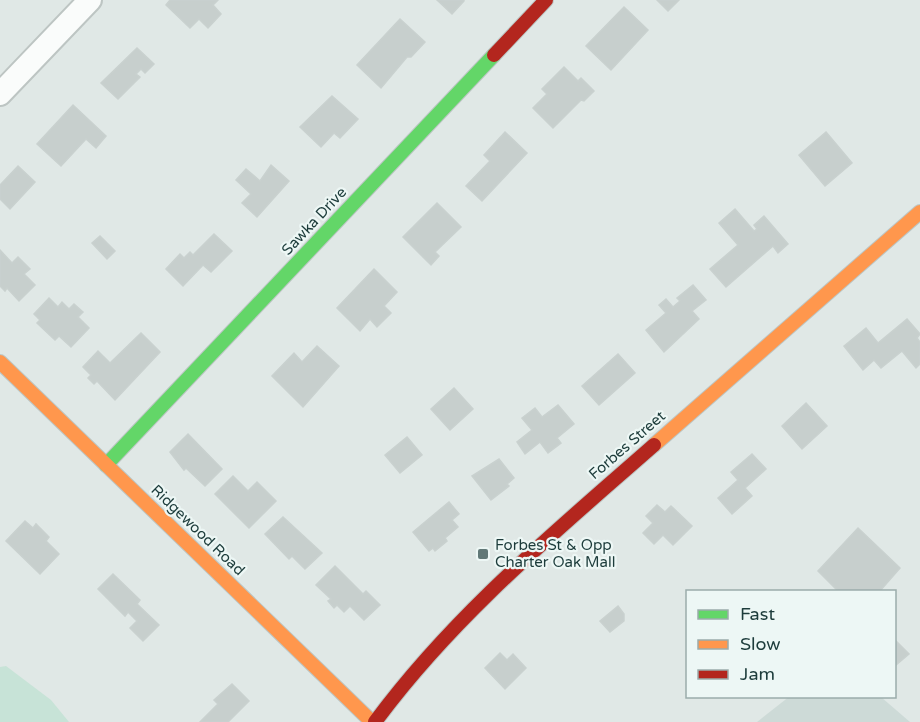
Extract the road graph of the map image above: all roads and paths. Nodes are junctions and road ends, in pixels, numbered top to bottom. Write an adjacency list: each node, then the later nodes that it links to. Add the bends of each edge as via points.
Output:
1 (90, 0): 3 (street)
2 (546, 0): 6 (street, Sawka Drive)
3 (0, 94)
4 (920, 212): 7 (street, Forbes Street, via 501,579 445,635)
5 (0, 362): 6 (street, Ridgewood Road)
6 (106, 465): 7 (street, Ridgewood Road)
7 (374, 722)

